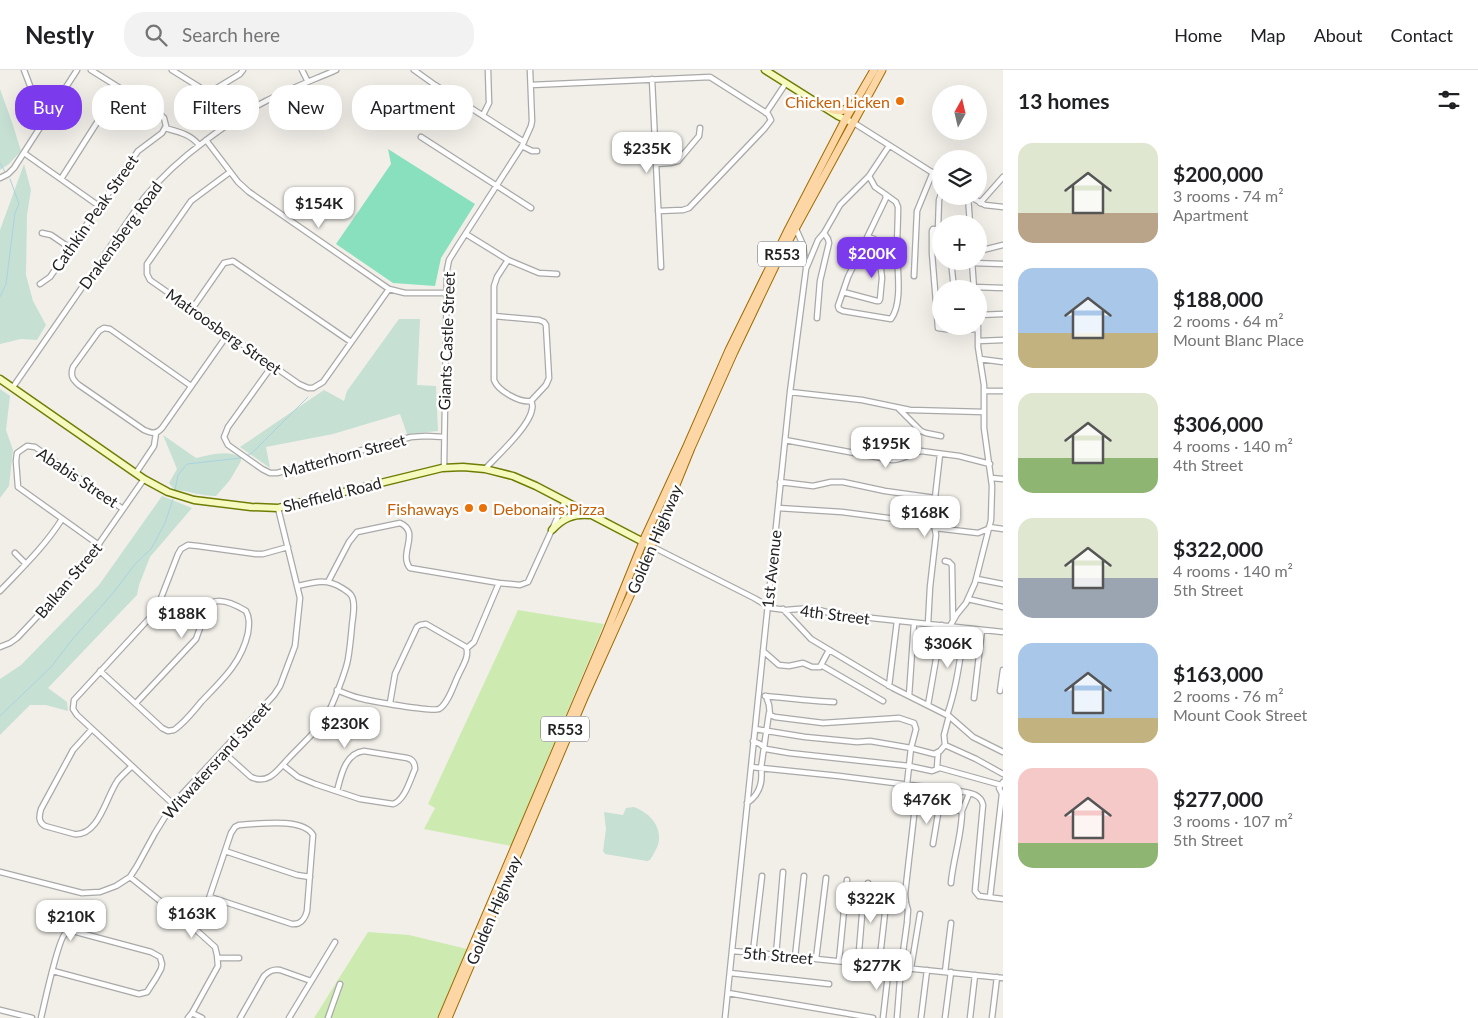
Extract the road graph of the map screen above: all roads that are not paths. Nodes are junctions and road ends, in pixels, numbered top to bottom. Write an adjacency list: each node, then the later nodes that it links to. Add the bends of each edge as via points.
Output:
1 (24, 70): 17 (street)
2 (77, 70): 18 (street)
3 (91, 70): 19 (street)
4 (172, 70): 5 (street, via 209,91 219,88)
5 (242, 70)
6 (302, 70): 15 (street)
7 (336, 70): 15 (street, Drakensberg Road)
8 (414, 70): 24 (street)
9 (488, 70): 24 (street, via 489,103)
10 (530, 70): 20 (street, Giants Castle Street)
11 (765, 70): 16 (street)
12 (874, 70): 21 (main road, Golden Highway / R553)
13 (882, 70): 27 (main road, Golden Highway / R553)
14 (652, 79): 20 (street); 23 (street, via 712,78); 39 (street)
15 (308, 82): 33 (street, Drakensberg Road, via 266,100)
16 (786, 83): 22 (street); 23 (street)
17 (30, 85)
18 (68, 85)
19 (114, 85)
20 (531, 85): 34 (street, Giants Castle Street, via 532,121)
21 (856, 101): 22 (main road, via 838,112); 26 (main road, Golden Highway / R553)
22 (819, 104): 26 (street)
23 (766, 112): 54 (street, via 769,123 689,208)
24 (483, 115): 34 (street)
25 (164, 118): 28 (street)
26 (845, 120): 27 (street); 122 (main road, Golden Highway / R553, via 753,298)
27 (854, 124): 36 (street); 55 (main road, Golden Highway / R553)
28 (165, 128): 35 (street, via 187,135); 51 (street, Cathkin Peak Street, via 138,151)
29 (700, 128): 39 (street, via 699,136 678,161)
30 (39, 130): 38 (street)
31 (92, 130): 46 (street)
32 (421, 136): 47 (street)
33 (206, 140): 35 (street, Drakensberg Road); 41 (street)
34 (523, 144): 37 (street); 47 (street, Giants Castle Street)
35 (199, 145): 91 (street, Drakensberg Road, via 173,166 144,198)
36 (889, 146): 40 (street); 43 (street, 1st Avenue)
37 (537, 151)
38 (24, 153): 45 (street, via 11,172); 46 (street)
39 (656, 164): 54 (street)
40 (932, 171)
41 (230, 172): 73 (street, via 249,192); 76 (street, Matroosberg Street, via 191,201 147,264 150,280)
42 (932, 174): 69 (street, via 917,211)
43 (869, 176): 48 (street, via 875,187); 57 (street, 1st Avenue, via 840,205)
44 (1003, 177): 49 (street)
45 (0, 178)
46 (61, 179): 51 (street)
47 (497, 185): 53 (street); 58 (street, Giants Castle Street)
48 (885, 194): 59 (street); 74 (street, via 898,207 899,287 892,318 839,309)
49 (987, 195)
50 (986, 205): 52 (street)
51 (99, 206): 61 (street, Cathkin Peak Street)
52 (1003, 207)
53 (531, 208)
54 (658, 211): 66 (street)
55 (796, 229): 67 (street, via 803,245); 124 (main road, Golden Highway / R553, via 734,352)
56 (42, 233): 61 (street)
57 (824, 233): 67 (street, 1st Avenue); 80 (street, via 829,243 820,281)
58 (466, 234): 63 (street); 75 (street, Giants Castle Street, via 449,260)
59 (868, 236): 74 (street); 74 (street, via 878,243 882,278 880,299 877,301)
60 (1003, 245): 62 (street)
61 (70, 248): 70 (street, Cathkin Peak Street, via 50,277)
62 (987, 248)
63 (508, 260): 68 (street, via 539,273); 79 (street, via 495,282)
64 (987, 263): 65 (street)
65 (1003, 264)
66 (661, 267)
67 (806, 269): 94 (street, 1st Avenue)
68 (557, 274)
69 (914, 276)
70 (40, 284)
71 (987, 288): 72 (street)
72 (1003, 288)
73 (388, 289): 75 (street, via 405,293); 85 (street, Matroosberg Street)
74 (843, 292)
75 (445, 293): 100 (street, Giants Castle Street)
76 (192, 309): 81 (street, Matroosberg Street); 85 (street, via 224,264 234,261)
77 (1003, 314): 78 (street)
78 (987, 315)
79 (494, 316): 95 (street, via 495,384 523,401); 95 (street, via 540,320 546,325 550,378)
80 (817, 318)
81 (228, 334): 88 (street, Matroosberg Street); 90 (street)
82 (978, 335): 84 (street)
83 (1003, 340): 84 (street)
84 (978, 341): 86 (street)
85 (351, 342): 88 (street, Matroosberg Street, via 323,382 313,388 299,384)
86 (980, 359): 87 (street); 92 (street)
87 (1003, 362)
88 (272, 366): 100 (street, Matterhorn Street, via 224,437 228,445 267,472 277,473 411,437)
89 (0, 379): 91 (street, Sheffield Road)
90 (191, 386): 98 (street); 98 (street, via 110,329 99,331 73,367 72,377 144,430)
91 (13, 388): 106 (street, Sheffield Road)
92 (985, 391): 93 (street); 97 (street)
93 (1003, 391)
94 (790, 392): 96 (street); 101 (street, 1st Avenue)
95 (531, 400): 105 (street, via 528,420)
96 (897, 407): 97 (street); 99 (street, via 924,432)
97 (984, 412): 103 (street)
98 (156, 433): 106 (street, via 154,446)
99 (941, 436)
100 (444, 437): 104 (street, Giants Castle Street)
101 (785, 440): 102 (street, via 892,460 918,451); 110 (street, 1st Avenue)
102 (940, 454): 103 (street); 111 (street)
103 (990, 464): 107 (street)
104 (444, 468): 105 (street, Sheffield Road); 113 (street, Sheffield Road)
105 (485, 469): 112 (street, Sheffield Road, via 513,476)
106 (136, 473): 108 (street, Sheffield Road)
107 (991, 478): 109 (street); 119 (street)
108 (144, 479): 113 (street, Sheffield Road, via 168,492 194,500); 115 (street, Balkan Street)
109 (1003, 479)
110 (780, 482): 111 (street, via 813,486 843,482); 114 (street, 1st Avenue)
111 (934, 498): 118 (street)
112 (565, 500): 116 (street, Sheffield Road); 121 (street)
113 (278, 508): 125 (street, Witwatersrand Street)
114 (778, 508): 118 (street, via 842,512); 136 (street, 1st Avenue)
115 (124, 509): 117 (street, Ababis Street, via 41,450 23,448 17,453 18,487); 123 (street, Balkan Street)
116 (591, 515): 121 (street, via 571,516); 122 (street, Sheffield Road)
117 (62, 520): 123 (street, Ababis Street); 128 (street)
118 (935, 526): 119 (street, via 978,533); 142 (street)
119 (989, 528): 120 (street); 129 (street)
120 (1003, 529)
121 (552, 530): 131 (street, via 528,582 520,585)
122 (643, 542): 124 (street, Sheffield Road); 247 (main road, Golden Highway / R553)
123 (99, 545): 148 (street, Balkan Street, via 80,571 17,638)
124 (651, 546): 136 (street, 4th Street); 248 (main road, Golden Highway / R553)
125 (288, 547): 133 (street, Witwatersrand Street); 154 (street, via 256,554 185,546 178,554 156,611)
126 (14, 553): 128 (street)
127 (945, 561): 139 (street, via 952,565)
128 (26, 564): 134 (street)
129 (977, 579): 132 (street); 135 (street)
130 (328, 582): 131 (street, via 357,532 400,523 410,535 406,560 410,568); 133 (street); 156 (street, via 352,595 354,603 348,660)
131 (499, 583): 149 (street, via 474,642)
132 (1003, 584)
133 (298, 586): 176 (street, Witwatersrand Street, via 300,598 295,646 280,686)
134 (0, 591)
135 (968, 599): 137 (street); 139 (street)
136 (767, 606): 138 (street, 4th Street); 151 (street, 1st Avenue)
137 (1003, 607)
138 (783, 609): 140 (street, 4th Street, via 811,608); 150 (street, via 811,639)
139 (954, 620): 144 (street)
140 (897, 621): 141 (street, 4th Street); 155 (street)
141 (914, 623): 142 (street, 4th Street); 160 (street)
142 (928, 624): 143 (street, 4th Street)
143 (942, 625): 144 (street, 4th Street); 166 (street)
144 (950, 626): 145 (street, 4th Street)
145 (965, 628): 146 (street, 4th Street); 168 (street)
146 (982, 630): 147 (street, 4th Street); 161 (street)
147 (1003, 632)
148 (0, 646)
149 (467, 648): 165 (street, via 463,666 441,708 434,710); 165 (street, via 426,624 417,627 395,674)
150 (829, 650): 152 (street); 155 (street)
151 (763, 651): 152 (street, via 779,665); 158 (street, 1st Avenue)
152 (821, 665): 162 (street)
153 (1003, 670): 157 (street)
154 (100, 671): 164 (street); 169 (street, via 73,702 73,709)
155 (889, 686): 160 (street)
156 (337, 690): 165 (street, via 361,699); 179 (street, via 324,720)
157 (1000, 691)
158 (758, 696): 159 (street); 170 (street, 1st Avenue)
159 (766, 696): 163 (street); 167 (street)
160 (909, 696): 166 (street)
161 (974, 698)
162 (883, 701)
163 (834, 702)
164 (136, 703): 164 (street, via 162,728 168,731 176,728 238,660 246,643 250,620 246,611 219,600 211,602 196,639)
165 (390, 703)
166 (928, 706): 168 (street)
167 (769, 713): 171 (street); 175 (street, via 775,717 823,723 899,718 916,725)
168 (948, 716): 173 (street); 177 (street, via 973,737)
169 (92, 729): 180 (street); 180 (street, via 73,750 41,809 39,819 42,824 74,834 90,830 118,780)
170 (755, 729): 171 (street); 172 (street, 1st Avenue)
171 (766, 731): 174 (street); 175 (street)
172 (754, 741): 174 (street); 182 (street, 1st Avenue)
173 (945, 745): 178 (street); 185 (street)
174 (764, 747): 181 (street, via 789,753); 183 (street)
175 (911, 748): 178 (street); 181 (street)
176 (222, 751): 179 (street, via 256,779 271,777); 191 (street, Witwatersrand Street)
177 (1003, 752)
178 (938, 753): 184 (street)
179 (283, 765): 188 (street, via 303,780)
180 (132, 766): 191 (street)
181 (909, 766): 184 (street); 187 (street)
182 (751, 767): 183 (street); 190 (street, 1st Avenue)
183 (760, 768): 187 (street); 190 (street, via 758,792)
184 (937, 768): 186 (street)
185 (1003, 774)
186 (1002, 783): 208 (street)
187 (907, 784): 189 (street)
188 (337, 791): 188 (street, via 360,799 396,804 403,796 415,764 407,758 357,752 345,764)
189 (969, 794): 193 (street); 208 (street, via 982,799 983,805 975,891 979,896)
190 (747, 803): 214 (street, 1st Avenue)
191 (173, 804): 200 (street, Witwatersrand Street)
192 (939, 808): 193 (street); 194 (street); 225 (street, via 918,804 915,807 905,894 908,923)
193 (962, 811): 204 (street)
194 (932, 844)
195 (225, 851): 201 (street); 201 (street, via 232,830 239,825 291,823 303,826 313,835); 207 (street)
196 (0, 872): 200 (street, Witwatersrand Street, via 82,893 108,890)
197 (783, 872): 216 (street)
198 (762, 876): 215 (street)
199 (804, 876): 217 (street)
200 (130, 877): 212 (street)
201 (310, 877): 207 (street, via 306,914 294,924)
202 (826, 878): 220 (street)
203 (847, 880): 221 (street)
204 (950, 882)
205 (868, 884): 222 (street)
206 (888, 887): 223 (street)
207 (210, 897): 212 (street)
208 (990, 897): 209 (street)
209 (1003, 899)
210 (920, 914): 226 (street)
211 (951, 923): 229 (street)
212 (194, 928): 218 (street, via 215,947)
213 (334, 942): 234 (street)
214 (732, 951): 215 (street, 5th Street); 231 (street, 1st Avenue)
215 (753, 952): 216 (street, 5th Street)
216 (776, 955): 217 (street, 5th Street)
217 (795, 956): 220 (street, 5th Street)
218 (218, 958): 219 (street); 239 (street, via 218,966)
219 (239, 958)
220 (816, 959): 221 (street, 5th Street)
221 (838, 961): 222 (street, 5th Street)
222 (858, 963): 223 (street, 5th Street)
223 (879, 965): 224 (street, 5th Street)
224 (889, 966): 225 (street, 5th Street); 252 (street)
225 (901, 967): 226 (street, 5th Street); 253 (street)
226 (911, 968): 227 (street, 5th Street)
227 (927, 970): 229 (street, 5th Street); 254 (street)
228 (53, 971): 228 (street, via 62,938 72,931 156,954 162,964 150,988 139,994); 241 (street)
229 (945, 972): 230 (street, 5th Street)
230 (951, 972): 232 (street, 5th Street); 255 (street)
231 (730, 973): 236 (street); 237 (street, 1st Avenue)
232 (974, 975): 233 (street, 5th Street); 256 (street)
233 (1000, 977): 257 (street)
234 (311, 981): 244 (street, via 280,970 270,971); 245 (street)
235 (340, 984): 246 (street)
236 (829, 984)
237 (728, 993): 249 (street, 1st Avenue); 251 (street)
238 (0, 1010): 240 (street)
239 (192, 1013): 242 (street); 243 (street)
240 (32, 1018)
241 (41, 1018)
242 (188, 1018)
243 (202, 1018)
244 (240, 1018)
245 (289, 1018)
246 (328, 1018)
247 (442, 1018)
248 (448, 1018)
249 (726, 1018): 250 (street)
250 (732, 1018)
251 (874, 1018)
252 (883, 1018)
253 (897, 1018)
254 (921, 1018)
255 (945, 1018)
256 (970, 1018)
257 (992, 1018)

